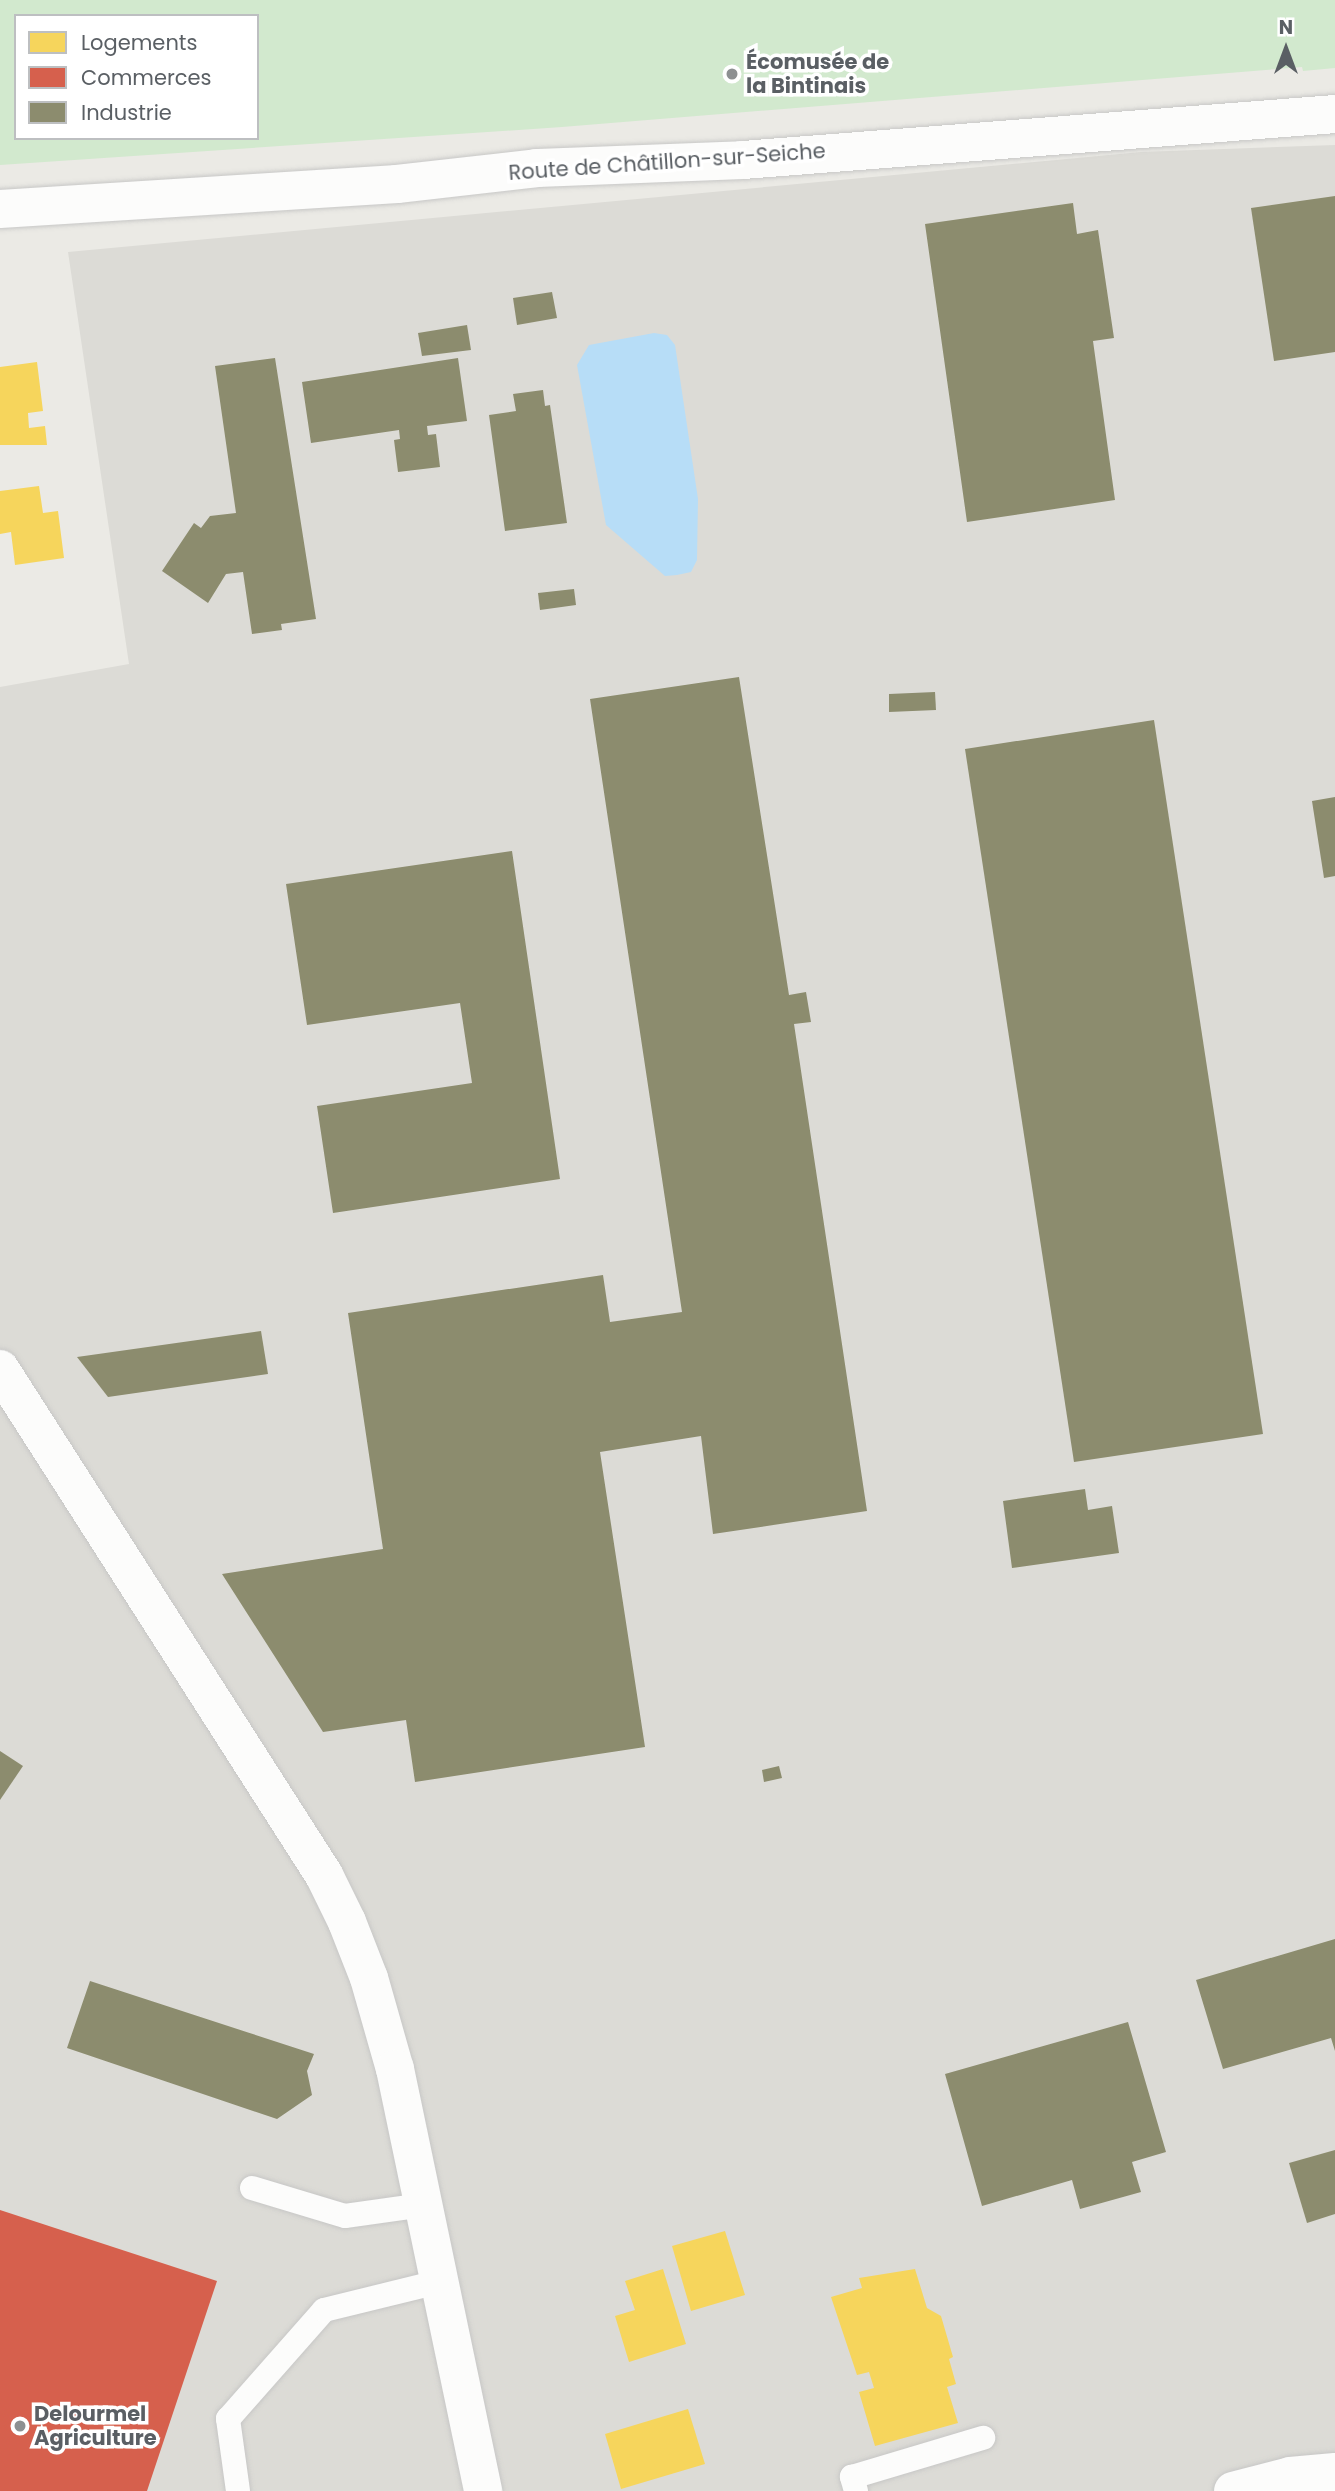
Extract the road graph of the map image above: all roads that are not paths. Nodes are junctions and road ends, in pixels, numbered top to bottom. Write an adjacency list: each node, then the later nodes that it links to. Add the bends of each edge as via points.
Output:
1 (1335, 114): 2 (street, Route de Châtillon-sur-Seiche, via 743,160 537,168 397,184)
2 (0, 209)
3 (0, 1368): 5 (street, via 324,1875 369,1978 395,2069)
4 (252, 2188): 5 (lane, via 345,2216)
5 (423, 2205): 6 (street)
6 (438, 2282): 9 (lane, via 324,2310 228,2419); 10 (street)
7 (983, 2438): 11 (lane, via 852,2477)
8 (1335, 2472): 12 (street, via 1290,2476)
9 (238, 2491)
10 (482, 2491)
11 (856, 2491)
12 (1233, 2491)

